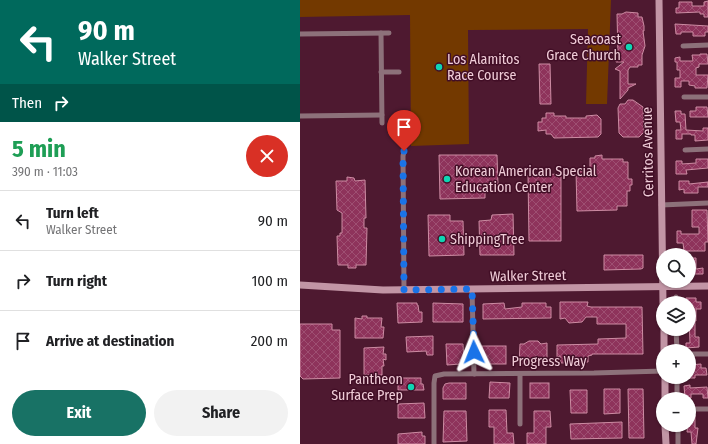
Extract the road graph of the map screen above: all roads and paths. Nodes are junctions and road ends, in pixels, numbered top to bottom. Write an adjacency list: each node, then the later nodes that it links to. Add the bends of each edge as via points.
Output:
1 (659, 0): 18 (main road, Cerritos Avenue)
2 (381, 33): 3 (street); 4 (street); 7 (street)
3 (389, 33)
4 (300, 34)
5 (708, 45): 6 (street)
6 (683, 46)
7 (381, 72): 8 (street); 11 (street)
8 (399, 72)
9 (684, 97): 10 (street)
10 (708, 97)
11 (382, 115): 12 (street); 13 (street)
12 (300, 116)
13 (382, 123)
14 (708, 149): 15 (street)
15 (685, 150)
16 (404, 151): 25 (street)
17 (708, 203): 18 (street)
18 (661, 205): 19 (main road, Cerritos Avenue)
19 (662, 248)
20 (300, 285): 25 (main road, Walker Street)
21 (696, 286): 22 (main road, Walker Street)
22 (708, 286)
23 (656, 287): 24 (main road, Walker Street)
24 (472, 289): 25 (main road, Walker Street); 29 (street)
25 (404, 290)
26 (696, 354): 27 (street)
27 (708, 354)
28 (656, 371): 30 (street, Progress Way)
29 (474, 374): 30 (street, Progress Way); 36 (street, Progress Way, via 435,376)
30 (520, 374): 33 (street)
31 (696, 409): 32 (street)
32 (708, 409)
33 (520, 424)
34 (665, 432): 37 (main road)
35 (678, 432): 38 (street)
36 (434, 444)
37 (666, 444)
38 (678, 444)

